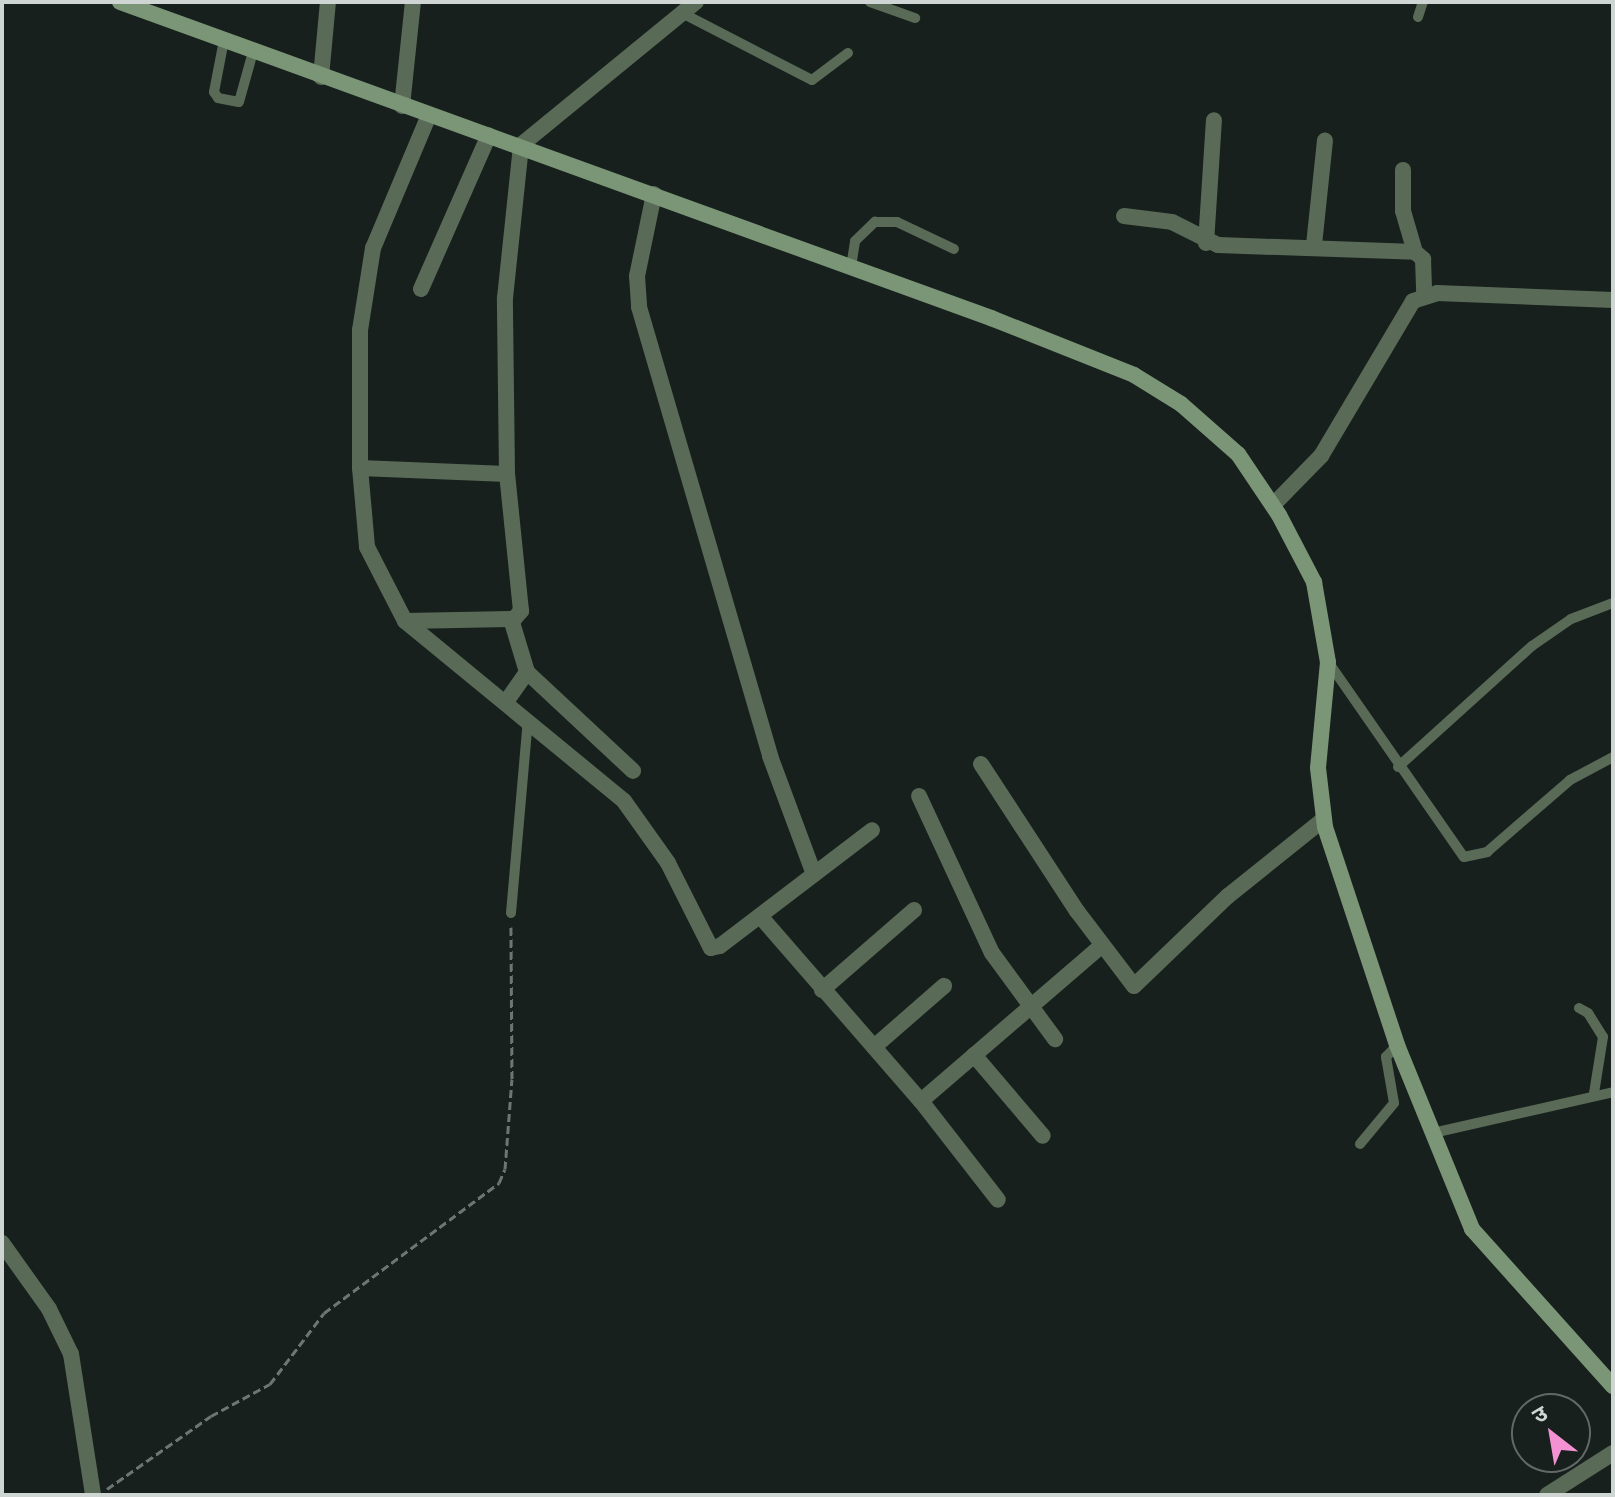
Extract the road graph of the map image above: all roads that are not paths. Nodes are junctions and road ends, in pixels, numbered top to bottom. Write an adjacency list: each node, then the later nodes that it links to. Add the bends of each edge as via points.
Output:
1 (120, 2): 9 (street)
2 (328, 2): 12 (street)
3 (413, 2): 13 (street)
4 (870, 2): 8 (lane)
5 (1423, 2): 7 (lane)
6 (690, 8): 11 (lane, via 812,80); 18 (street, via 585,87)
7 (1418, 17)
8 (915, 18)
9 (224, 40): 10 (street); 10 (lane, via 214,92 218,98 239,102)
10 (253, 52): 12 (street)
11 (848, 53)
12 (321, 77): 13 (street)
13 (402, 106): 14 (street)
14 (429, 115): 16 (street); 30 (street, via 373,248 360,330)
15 (1214, 120): 22 (street)
16 (489, 135): 18 (street); 27 (street)
17 (1325, 141): 23 (street)
18 (521, 145): 20 (street); 31 (street, via 505,298)
19 (1403, 170): 25 (street, via 1403,211)
20 (654, 194): 26 (street); 47 (street, via 637,276 639,307 766,741)
21 (1124, 216): 22 (street, via 1172,222)
22 (1206, 243): 23 (street)
23 (1314, 245): 25 (street)
24 (954, 249): 26 (lane, via 897,222 875,222 855,241)
25 (1415, 252): 28 (street, via 1423,259)
26 (851, 267): 32 (street, via 1134,375 1181,404 1238,454)
27 (421, 289)
28 (1424, 295): 29 (street); 32 (street, via 1406,309 1321,456)
29 (1613, 300)
30 (360, 468): 31 (street); 35 (street, via 367,547)
31 (507, 474): 34 (street, via 523,606)
32 (1273, 505): 36 (street, via 1314,582)
33 (1613, 603): 42 (lane, via 1571,619 1532,646)
34 (511, 619): 35 (street); 37 (street)
35 (405, 621): 38 (street)
36 (1328, 662): 42 (lane); 45 (street, via 1318,768)
37 (527, 672): 38 (street); 43 (street)
38 (506, 702): 39 (street)
39 (528, 720): 49 (lane); 50 (street, via 590,769 645,827 711,948)
40 (1613, 757): 42 (lane, via 1570,780 1475,859 1453,848)
41 (981, 764): 51 (street)
42 (1398, 767)
43 (633, 771)
44 (919, 796): 54 (street, via 992,953)
45 (1324, 819): 51 (street, via 1228,896 1134,986); 57 (street)
46 (872, 830): 47 (street)
47 (814, 874): 50 (street)
48 (914, 910): 53 (street)
49 (511, 913)
50 (760, 916): 53 (street)
51 (1101, 946): 54 (street)
52 (944, 986): 58 (street)
53 (822, 990): 58 (street)
54 (1029, 1008): 56 (street); 59 (street)
55 (1579, 1008): 61 (lane, via 1603,1037)
56 (1055, 1039)
57 (1397, 1045): 63 (street); 65 (lane, via 1386,1057 1394,1103)
58 (874, 1047): 62 (street)
59 (974, 1055): 62 (street); 64 (street)
60 (1613, 1092): 61 (lane)
61 (1594, 1093): 63 (lane)
62 (921, 1101): 66 (street)
63 (1433, 1133): 68 (street, via 1472,1229)
64 (1043, 1136)
65 (1360, 1144)
66 (998, 1200)
67 (2, 1243): 70 (street, via 49,1309 71,1354)
68 (1613, 1386)
69 (1613, 1453): 71 (street)
70 (95, 1495)
71 (1547, 1495)

